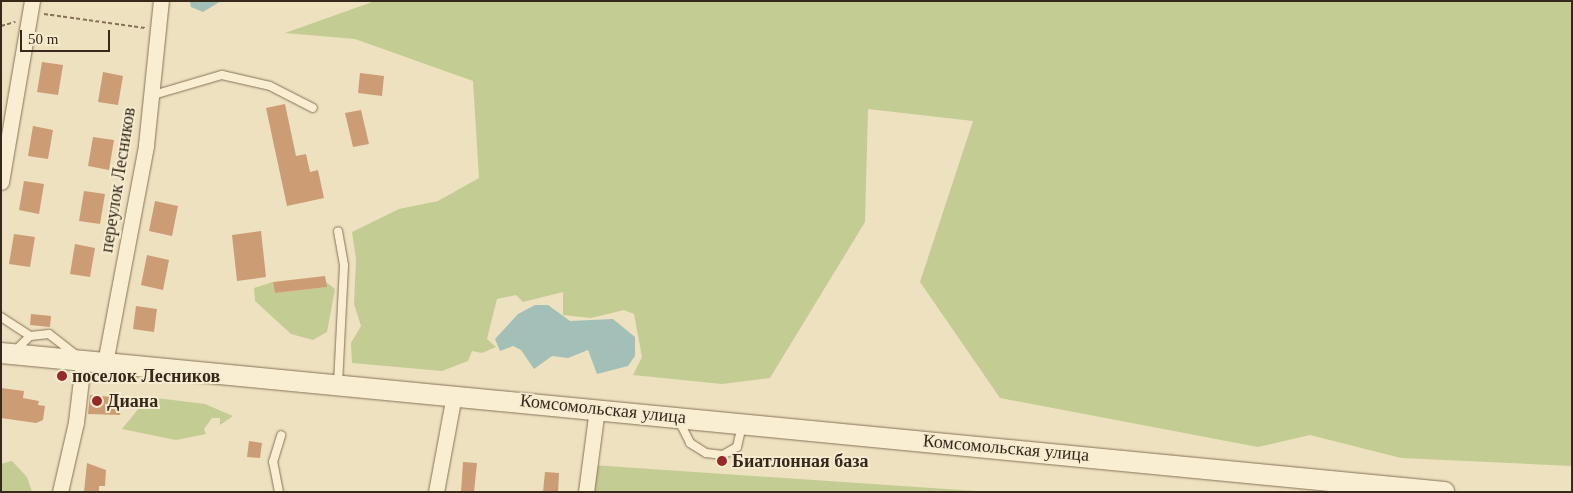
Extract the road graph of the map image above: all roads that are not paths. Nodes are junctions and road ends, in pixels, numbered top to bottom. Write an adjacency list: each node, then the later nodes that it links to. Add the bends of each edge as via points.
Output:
1 (32, 1): 5 (street)
2 (161, 1): 3 (street, переулок Лесников)
3 (150, 96): 4 (lane, via 222,75 270,86); 11 (street, переулок Лесников, via 146,146)
4 (314, 108)
5 (1, 182)
6 (338, 232): 12 (lane, via 344,279)
7 (1, 317): 8 (lane)
8 (30, 336): 9 (lane); 10 (lane, via 56,338)
9 (7, 354): 10 (main road, Комсомольская улица)
10 (82, 362): 11 (main road, Комсомольская улица); 18 (street, via 76,422)
11 (105, 363): 12 (main road, Комсомольская улица)
12 (338, 384): 13 (main road, Комсомольская улица)
13 (454, 395): 14 (main road, Комсомольская улица); 20 (street)
14 (597, 409): 15 (main road, Комсомольская улица); 21 (street)
15 (677, 417): 16 (main road, Комсомольская улица); 16 (lane, via 690,443 706,453 723,455 737,447)
16 (743, 423): 22 (main road, Комсомольская улица)
17 (282, 435): 19 (lane, via 273,462)
18 (60, 492)
19 (279, 492)
20 (436, 492)
21 (586, 492)
22 (1444, 492)

